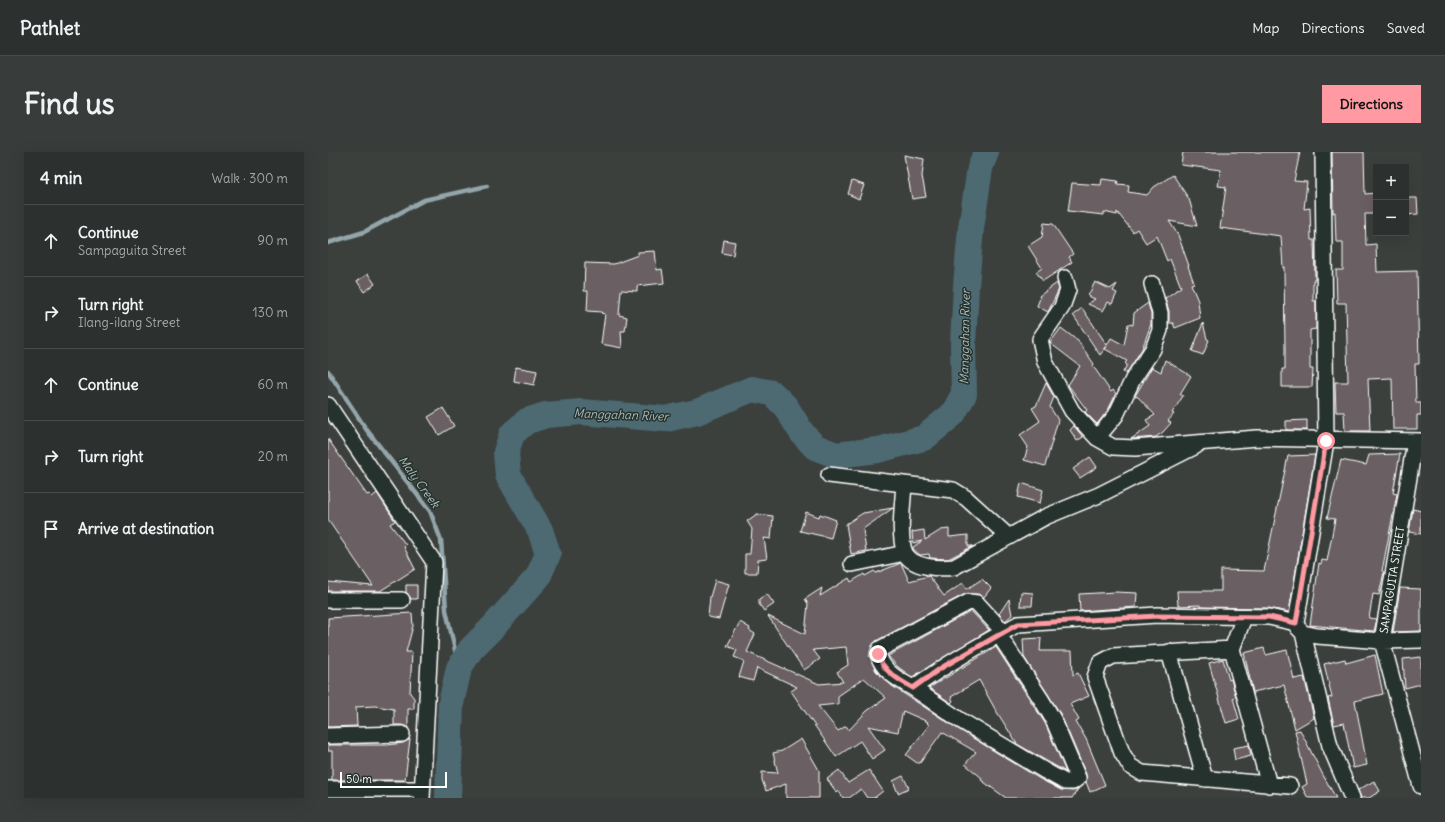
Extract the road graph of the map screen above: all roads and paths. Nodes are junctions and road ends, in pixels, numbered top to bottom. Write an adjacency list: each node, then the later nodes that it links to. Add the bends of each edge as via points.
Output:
1 (1322, 152): 6 (street)
2 (1065, 278): 5 (street, via 1068,290 1062,306 1040,339 1040,345 1045,362 1072,411)
3 (1152, 284): 5 (street, via 1160,313 1160,330 1153,349 1133,379 1116,415)
4 (328, 406): 31 (street, via 434,562)
5 (1098, 438): 8 (street, via 1113,447 1135,448)
6 (1326, 441): 7 (street); 8 (street, via 1257,438); 17 (street)
7 (1418, 441): 20 (street, SAMPAGUITA STREET)
8 (1202, 442): 11 (street, via 1099,495 1045,517)
9 (829, 475): 10 (street)
10 (904, 484): 11 (street, via 953,490 966,498); 12 (street, via 902,524)
11 (1009, 537): 12 (street, via 954,567 943,569 918,564)
12 (905, 553): 13 (street)
13 (852, 564)
14 (328, 600): 15 (street)
15 (402, 600)
16 (1244, 617): 17 (street, via 1269,617); 18 (street, via 1157,616 1018,624); 21 (street)
17 (1300, 628): 20 (street); 32 (street, via 1330,746)
18 (999, 635): 23 (street, via 941,668); 23 (street, via 1000,628 977,603 969,602 880,649 879,659 884,666 891,674); 23 (street, via 1053,719 1078,778 1073,782 1065,782 1045,771 960,720)
19 (1421, 640): 20 (street)
20 (1382, 641): 29 (street, SAMPAGUITA STREET)
21 (1232, 649): 22 (street); 27 (street)
22 (1169, 652): 26 (street); 26 (street, via 1113,656 1100,663 1095,678 1122,753 1130,766 1142,773)
23 (913, 688)
24 (402, 734): 25 (street)
25 (328, 736)
26 (1205, 779): 27 (street)
27 (1269, 785): 28 (street)
28 (1290, 786)
29 (1421, 786)
30 (328, 789): 31 (street)
31 (422, 793)
32 (1352, 798)

